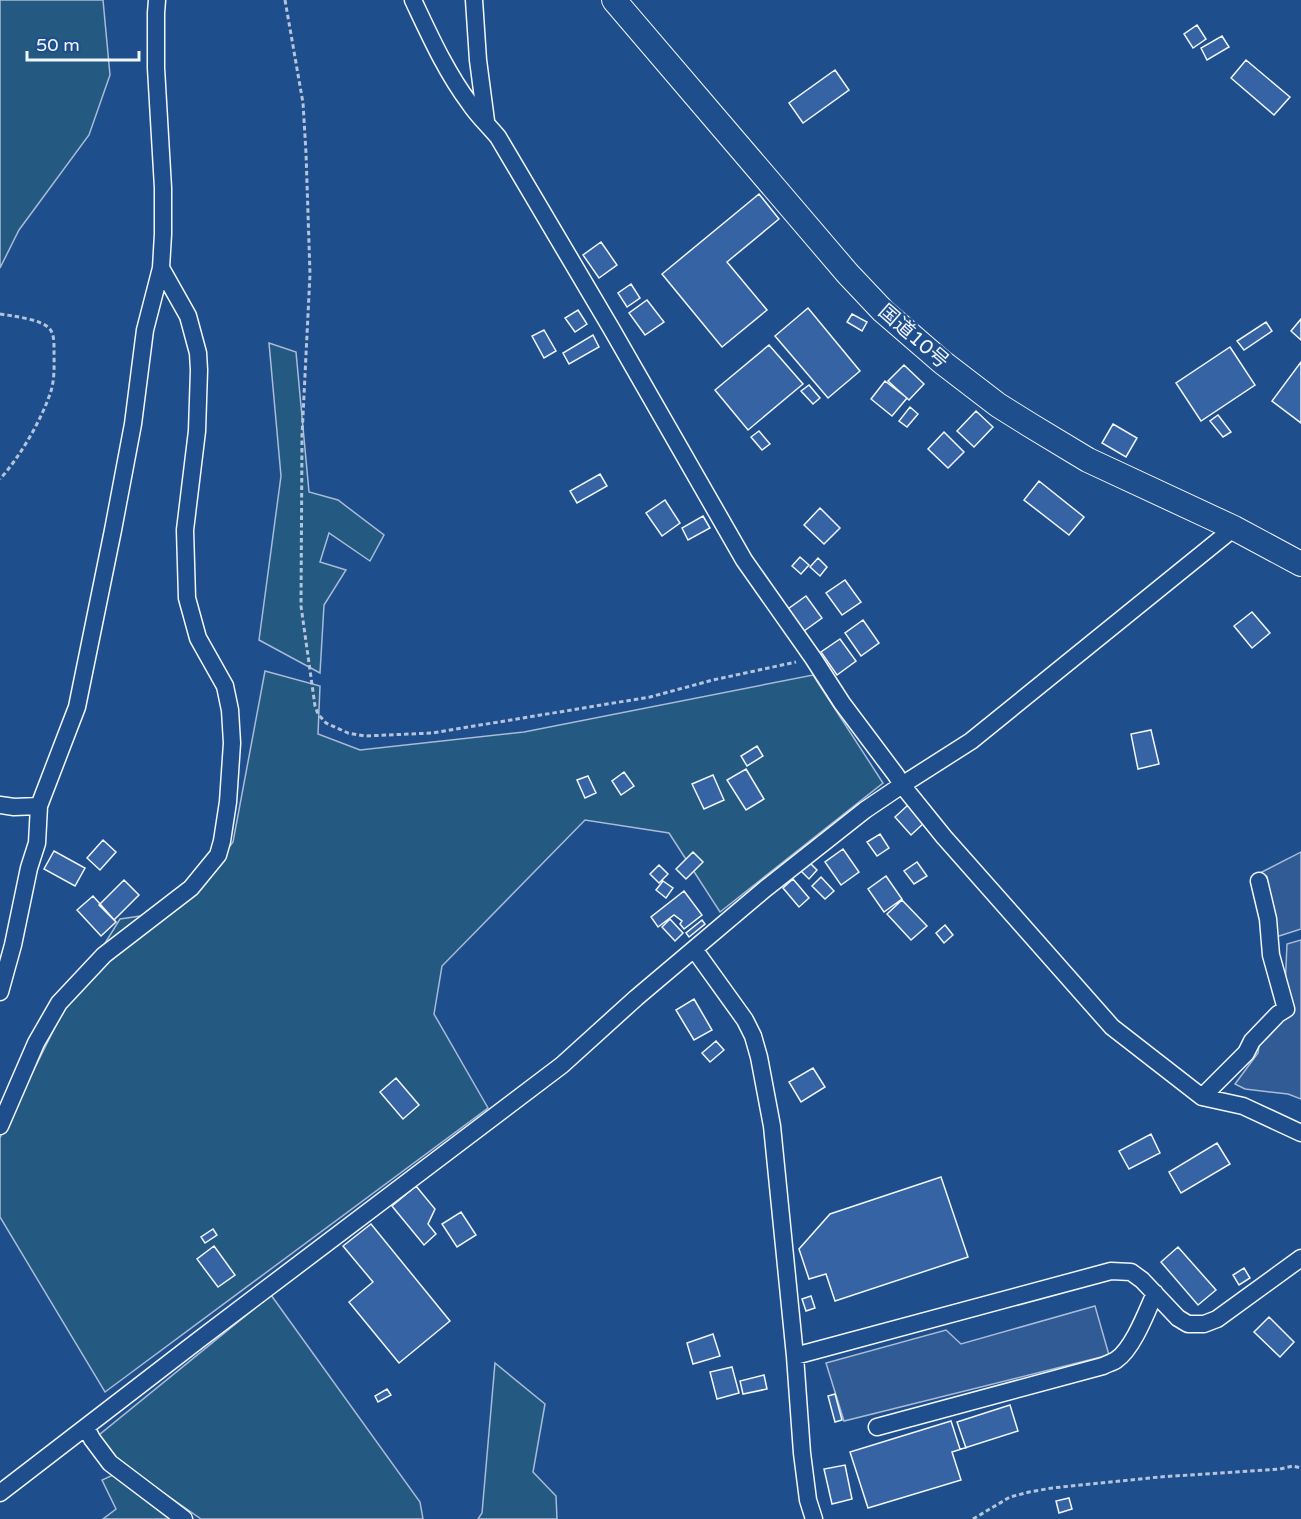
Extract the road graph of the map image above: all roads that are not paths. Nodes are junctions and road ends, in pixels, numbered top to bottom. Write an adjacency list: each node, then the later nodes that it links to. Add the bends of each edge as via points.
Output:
1 (157, 0): 6 (street, via 156,68 163,188)
2 (413, 0): 5 (street, via 441,59 471,106)
3 (474, 0): 5 (street)
4 (614, 0): 7 (highway, 国道10号, via 826,249 912,337 998,405 1057,442)
5 (486, 121): 9 (street, via 744,560)
6 (161, 268): 11 (street, via 145,330 133,424 77,707); 16 (street, via 188,316 198,353 197,431 185,530 187,598 198,638 225,686 231,710 228,802 222,841 218,855 191,888 104,955 59,1003 36,1043)
7 (1234, 528): 8 (highway, 国道10号); 9 (street, via 971,741)
8 (1301, 564)
9 (902, 785): 13 (street, via 865,810); 15 (street, via 1112,1027)
10 (0, 806): 11 (street)
11 (39, 806): 14 (street, via 37,843)
12 (1259, 881): 15 (street, via 1271,955 1286,1009)
13 (694, 949): 20 (street, via 745,1020 759,1057 772,1126); 21 (street, via 562,1065)
14 (0, 992)
15 (1202, 1097): 17 (street, via 1243,1106)
16 (0, 1126)
17 (1301, 1133)
18 (1301, 1258): 19 (street, via 1217,1320 1204,1324 1188,1324 1178,1318)
19 (1155, 1293): 20 (street, via 1131,1272 1111,1271); 22 (street, via 1127,1350 1118,1359)
20 (795, 1356): 25 (street, via 802,1453)
21 (86, 1427): 23 (street); 24 (street, via 110,1463)
22 (877, 1427)
23 (0, 1493)
24 (184, 1519)
25 (814, 1519)

